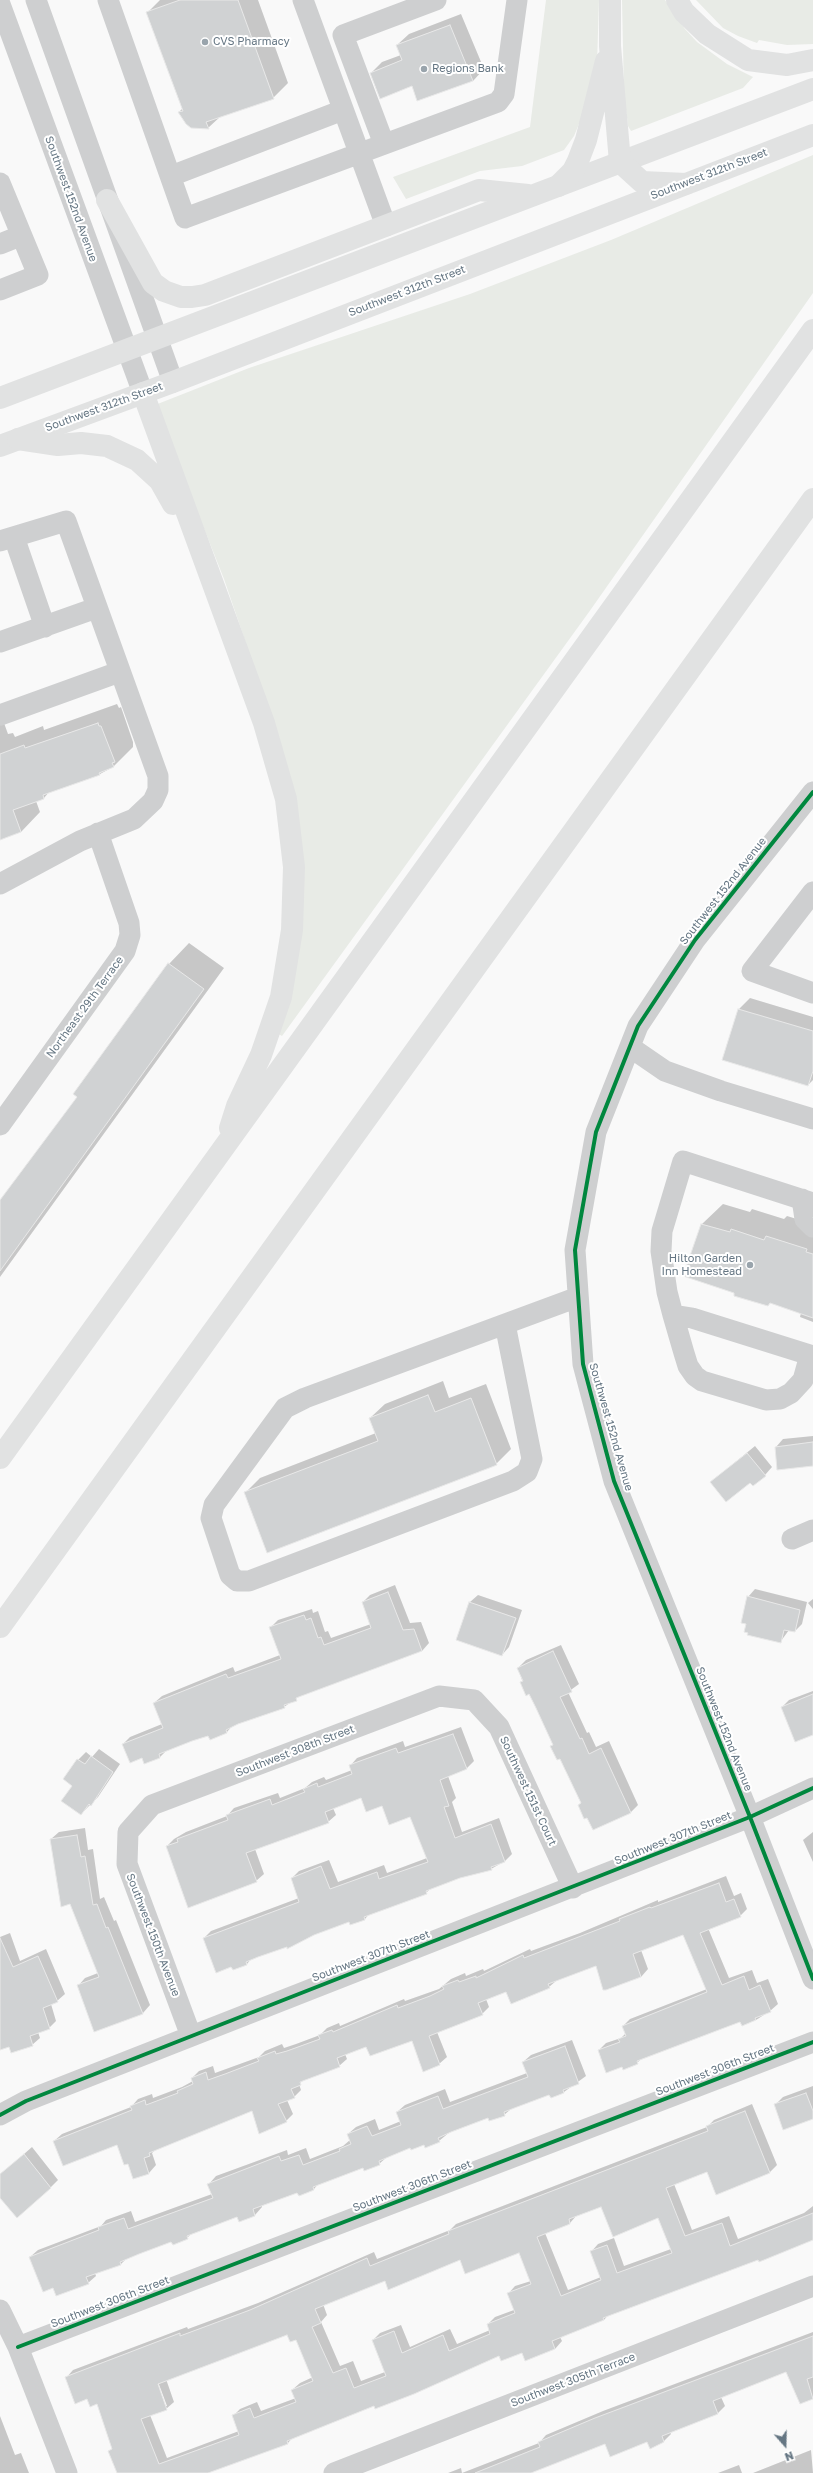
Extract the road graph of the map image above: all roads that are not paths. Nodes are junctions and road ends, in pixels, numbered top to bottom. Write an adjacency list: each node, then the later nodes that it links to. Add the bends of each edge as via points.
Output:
1 (36, 0): 22 (street)
2 (436, 0): 14 (street, via 343,35)
3 (517, 0): 14 (street, via 504,94 498,102)
4 (610, 0): 9 (main road)
5 (677, 0): 10 (main road, via 684,12 707,34 748,60 787,64)
6 (112, 1): 17 (street)
7 (308, 2): 12 (street)
8 (1, 8): 29 (street, Southwest 152nd Avenue)
9 (610, 46): 16 (main road); 20 (main road, via 586,140 573,171)
10 (813, 60)
11 (813, 89): 16 (main road)
12 (343, 110): 15 (street); 17 (street)
13 (813, 135): 19 (main road, Southwest 312th Street)
14 (384, 144): 15 (street)
15 (360, 153): 17 (street, via 186,218); 23 (street)
16 (620, 162): 19 (main road, via 642,182); 20 (main road)
17 (171, 176)
18 (0, 183): 24 (street)
19 (686, 184): 30 (main road, Southwest 312th Street)
20 (558, 186): 21 (main road)
21 (534, 195): 23 (main road, via 479,190); 28 (main road)
22 (107, 200): 23 (main road, via 153,283 164,291 181,297 205,295); 28 (street)
23 (386, 226)
24 (20, 236): 25 (street); 26 (street, via 38,275)
25 (0, 244)
26 (0, 290)
27 (813, 330): 50 (main road)
28 (157, 340): 29 (main road); 30 (street)
29 (127, 351): 31 (street, Southwest 152nd Avenue); 32 (main road)
30 (173, 382): 31 (main road, Southwest 312th Street)
31 (143, 393): 33 (main road, Southwest 312th Street); 36 (main road)
32 (0, 398)
33 (9, 442): 36 (main road, via 107,446 137,460 160,481)
34 (813, 499): 59 (main road)
35 (7, 539): 37 (street, via 66,521); 38 (street)
36 (210, 577): 50 (main road, via 264,723 286,799 294,867 292,930 281,997 261,1055 237,1106)
37 (96, 608): 38 (street); 40 (street)
38 (45, 627): 39 (street)
39 (0, 642)
40 (119, 672): 41 (street); 43 (street, via 155,763 158,790 154,801 134,819)
41 (0, 715)
42 (813, 792): 47 (street, Southwest 152nd Avenue, via 695,940 638,1026)
43 (98, 833): 44 (street); 49 (street, Northeast 29th Terrace, via 129,923 130,935 125,951)
44 (0, 884)
45 (813, 892): 46 (street, via 752,971)
46 (813, 993)
47 (630, 1047): 48 (street, via 665,1071); 53 (street, Southwest 152nd Avenue, via 596,1132 574,1250)
48 (813, 1119)
49 (0, 1125)
50 (225, 1146): 56 (main road)
51 (808, 1201): 52 (street, via 805,1219); 54 (street, via 683,1161 661,1241 663,1272)
52 (813, 1227)
53 (578, 1297): 55 (street); 62 (street, Southwest 152nd Avenue, via 583,1364 614,1481)
54 (673, 1315): 54 (street, via 688,1366 702,1382 766,1400 780,1399 792,1393 803,1380 810,1355 692,1318)
55 (505, 1324): 55 (street, via 305,1398 286,1408 214,1505 211,1518 230,1575 237,1581 249,1582 513,1481 527,1472 532,1459)
56 (0, 1458)
57 (813, 1530): 58 (street)
58 (792, 1539)
59 (0, 1627)
60 (474, 1700): 63 (street, Southwest 308th Street, via 439,1696 159,1802 152,1805); 64 (street, Southwest 151st Court, via 499,1727)
61 (813, 1788): 62 (street, Southwest 307th Street)
62 (750, 1817): 64 (street, Southwest 307th Street); 65 (street, Southwest 152nd Avenue)
63 (128, 1832): 66 (street, Southwest 150th Avenue, via 127,1864)
64 (573, 1888): 66 (street, Southwest 307th Street)
65 (813, 1979)
66 (191, 2036): 68 (street, Southwest 307th Street, via 26,2101)
67 (813, 2042): 71 (street, Southwest 306th Street)
68 (0, 2115)
69 (813, 2286): 73 (street, Southwest 305th Terrace)
70 (0, 2310): 71 (street)
71 (18, 2347): 72 (street)
72 (68, 2473)
73 (334, 2473)

